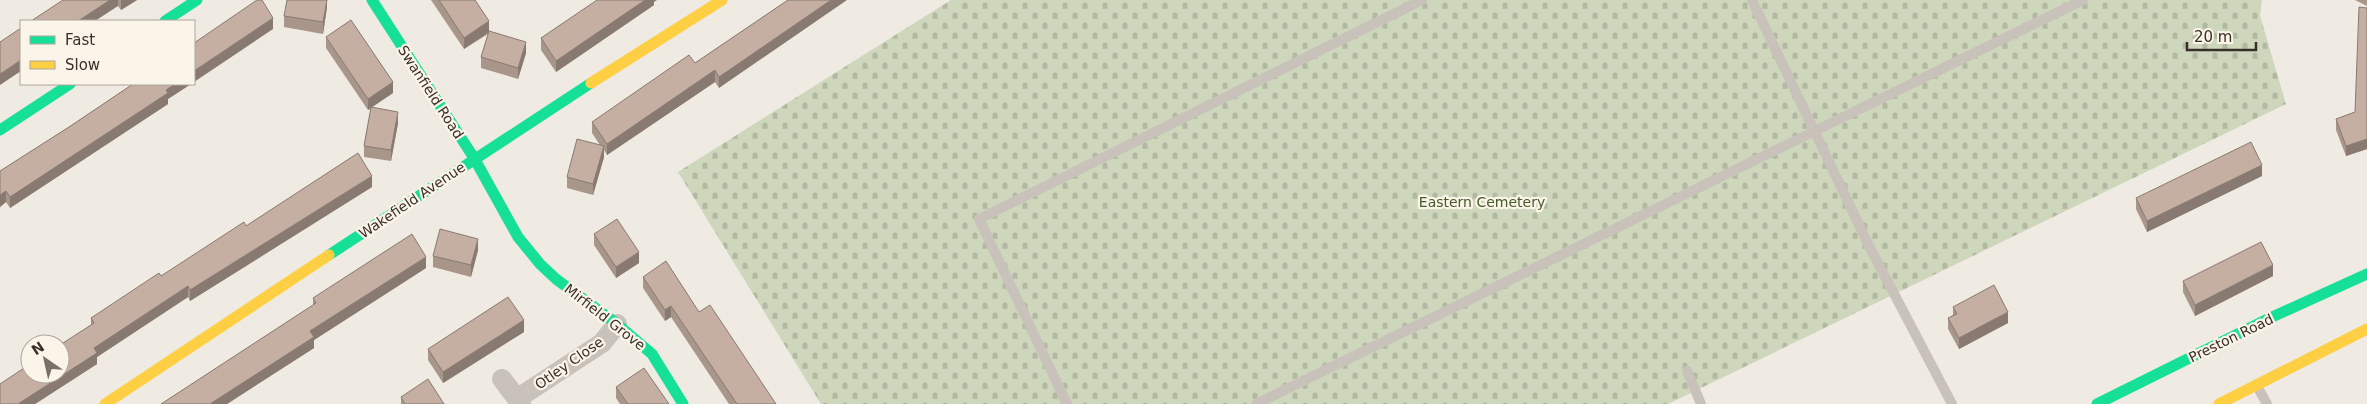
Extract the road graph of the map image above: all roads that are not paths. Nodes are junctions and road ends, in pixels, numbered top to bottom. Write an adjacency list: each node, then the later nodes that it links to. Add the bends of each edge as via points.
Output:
1 (197, 0): 7 (street)
2 (372, 0): 11 (street, Swanfield Road)
3 (722, 0): 11 (street, Wakefield Avenue)
4 (1422, 0): 22 (lane, via 979,219)
5 (1752, 0): 10 (lane)
6 (2083, 0): 10 (lane)
7 (166, 20)
8 (68, 85): 9 (street)
9 (0, 130)
10 (1814, 130): 23 (lane); 25 (lane, via 1870,248)
11 (474, 158): 12 (street, Swanfield Road); 20 (street, Wakefield Avenue)
12 (518, 237): 14 (street, Mirfield Grove, via 556,279)
13 (2367, 274): 26 (street, Preston Road)
14 (617, 324): 19 (street, Otley Close, via 602,343); 21 (street, Mirfield Grove, via 652,354)
15 (2367, 329): 18 (street)
16 (1687, 372): 24 (lane)
17 (502, 379): 19 (street, Otley Close)
18 (2257, 385): 27 (street); 28 (lane)
19 (520, 401)
20 (105, 404)
21 (684, 404)
22 (1067, 404)
23 (1256, 404)
24 (1701, 404)
25 (1952, 404)
26 (2097, 404)
27 (2219, 404)
28 (2267, 404)

